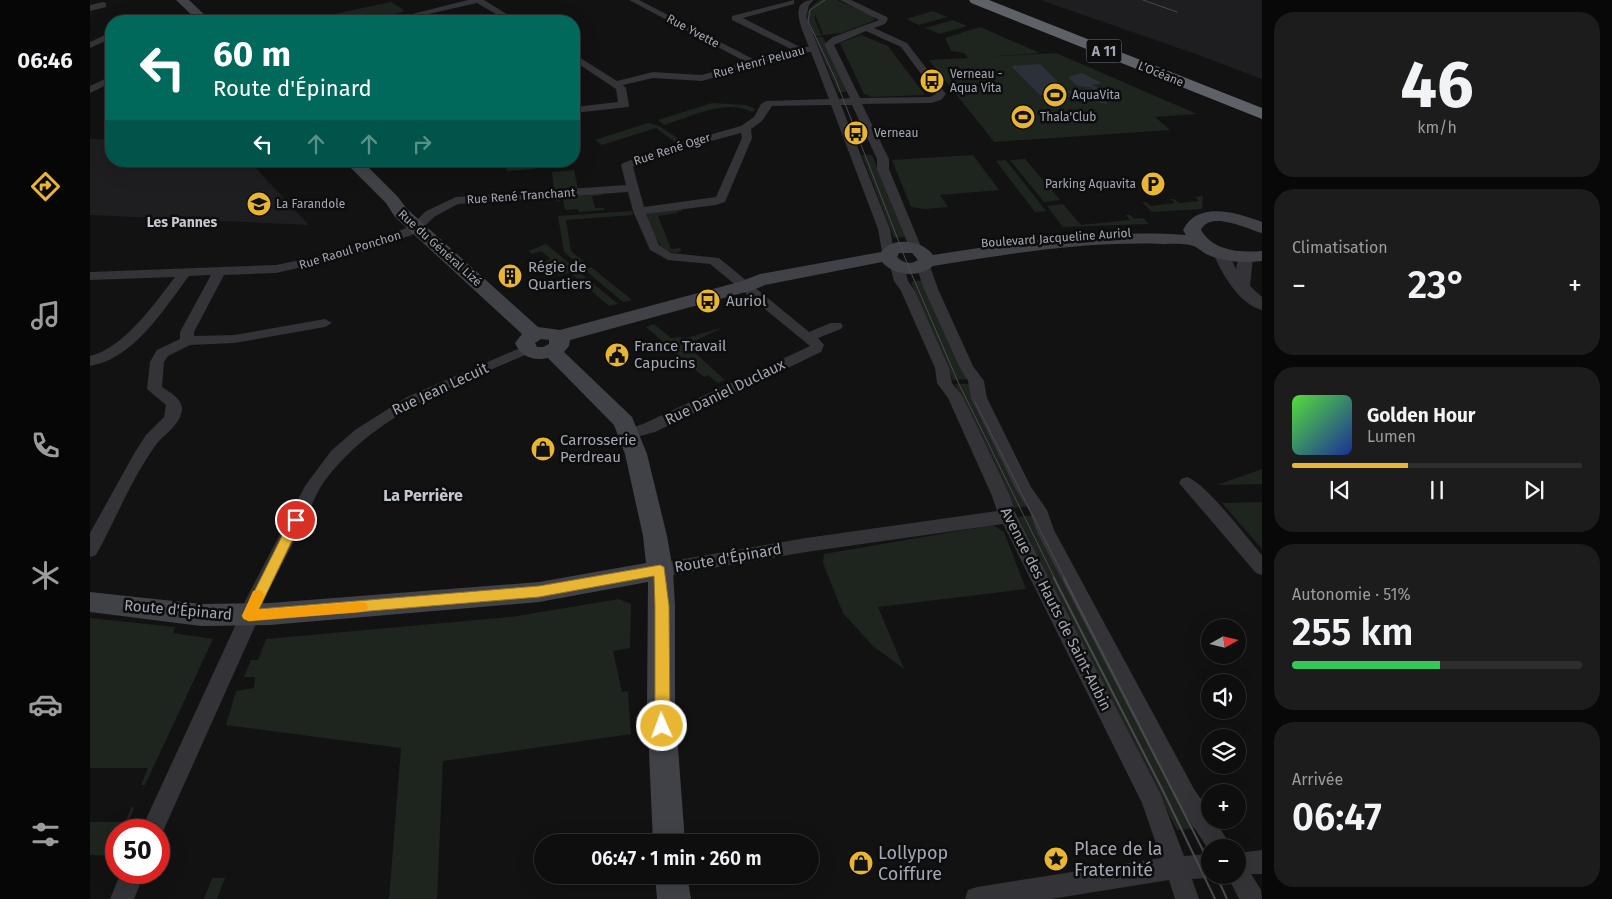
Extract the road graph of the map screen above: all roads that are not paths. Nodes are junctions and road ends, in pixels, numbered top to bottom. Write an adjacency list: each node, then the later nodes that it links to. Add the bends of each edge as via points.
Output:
1 (182, 0): 11 (main road)
2 (479, 0): 12 (street); 13 (street)
3 (633, 0): 20 (street, Rue Yvette)
4 (844, 0): 14 (street, via 884,18 882,22)
5 (976, 0): 31 (highway, L’Océane / A 11)
6 (991, 0): 21 (highway, L’Océane / A 11)
7 (788, 1): 8 (street); 18 (street, via 735,18)
8 (807, 2): 17 (street, Avenue des Hauts de Saint-Aubin, via 802,17)
9 (103, 5): 10 (street)
10 (90, 8)
11 (198, 15)
12 (414, 15)
13 (504, 15)
14 (866, 28): 27 (street, Avenue des Hauts de Saint-Aubin, via 829,44); 27 (street, Rue René Oger, via 904,45 941,94 931,100)
15 (105, 38): 16 (street)
16 (90, 46)
17 (814, 49): 18 (street, Rue Henri Peluau); 26 (street, Avenue des Hauts de Saint-Aubin)
18 (799, 50): 20 (street, Rue Henri Peluau)
19 (580, 61): 23 (street)
20 (752, 62): 23 (street, Rue Henri Peluau, via 702,78 653,75)
21 (1190, 78): 28 (highway); 29 (highway, L’Océane / A 11)
22 (105, 82): 24 (street)
23 (615, 84): 30 (street, via 621,88 624,105)
24 (90, 90): 25 (street)
25 (105, 91)
26 (834, 102): 27 (street, Rue René Oger); 32 (street, Rue René Oger, via 770,103 758,119); 42 (street, Avenue des Hauts de Saint-Aubin, via 862,167)
27 (857, 102): 41 (street, Avenue des Hauts de Saint-Aubin)
28 (1262, 102)
29 (1262, 107)
30 (580, 110)
31 (1262, 114)
32 (745, 128): 34 (street, Rue René Oger, via 629,163 626,166); 35 (street, via 747,138 720,200)
33 (359, 167): 36 (main road, Rue du Général Lizé, via 396,208)
34 (632, 188): 35 (street, Rue René Oger); 36 (street, Rue René Tranchant, via 456,201 430,214)
35 (639, 211): 46 (street, Rue René Oger, via 651,241 660,251 668,256 714,261)
36 (418, 226): 43 (street, Rue Raoul Ponchon, via 342,255 298,266 276,270); 53 (main road, Rue du Général Lizé)
37 (1262, 228): 38 (main road, via 1220,217 1196,222)
38 (1196, 235): 39 (main road); 41 (main road, Boulevard Jacqueline Auriol, via 1034,245)
39 (1221, 252): 40 (main road); 47 (street, via 1224,265)
40 (1257, 256): 47 (street)
41 (922, 257): 42 (main road, Boulevard Jacqueline Auriol, via 911,268); 66 (street, Avenue des Hauts de Saint-Aubin, via 931,289 1024,490 1038,510 1045,530 1186,796)
42 (892, 260): 46 (main road, via 767,286); 58 (street, Avenue des Hauts de Saint-Aubin)
43 (220, 271): 44 (street, Rue Raoul Ponchon); 51 (street, via 187,332)
44 (185, 273): 45 (street, Rue Raoul Ponchon); 55 (street, via 138,332 99,360)
45 (90, 276)
46 (746, 286): 52 (street); 54 (main road, via 642,313)
47 (1242, 288): 48 (street)
48 (1262, 306)
49 (325, 323): 51 (street, via 234,339)
50 (836, 326): 52 (street, Rue Daniel Duclaux)
51 (187, 341): 59 (street, via 162,353 157,362 154,389 174,404 172,418 150,440 127,477)
52 (812, 341): 56 (street, Rue Daniel Duclaux, via 816,348 649,428)
53 (531, 342): 54 (main road, via 535,353); 63 (street, Rue Jean Lecuit, via 414,398 354,439 308,495)
54 (555, 344): 56 (main road, via 624,422)
55 (90, 361)
56 (630, 434): 61 (main road)
57 (1187, 483): 60 (street)
58 (1008, 517): 61 (street, Route d'Épinard, via 806,545); 70 (street, Avenue des Hauts de Saint-Aubin, via 1152,800)
59 (90, 550)
60 (1262, 568)
61 (660, 570): 63 (main road, Route d'Épinard, via 539,592); 65 (main road, via 661,708)
62 (90, 602): 63 (main road, Route d'Épinard, via 201,615)
63 (249, 616): 64 (street, Rue Jean Lecuit)
64 (157, 819)
65 (669, 834)
66 (1215, 839)
67 (1262, 862): 68 (street)
68 (1246, 863)
69 (1201, 867): 70 (street)
70 (1176, 868): 76 (street); 77 (street, Avenue des Hauts de Saint-Aubin)
71 (128, 884): 74 (street)
72 (673, 884): 75 (main road)
73 (1244, 884): 78 (street)
74 (122, 899)
75 (674, 899)
76 (977, 899)
77 (1187, 899)
78 (1252, 899)

